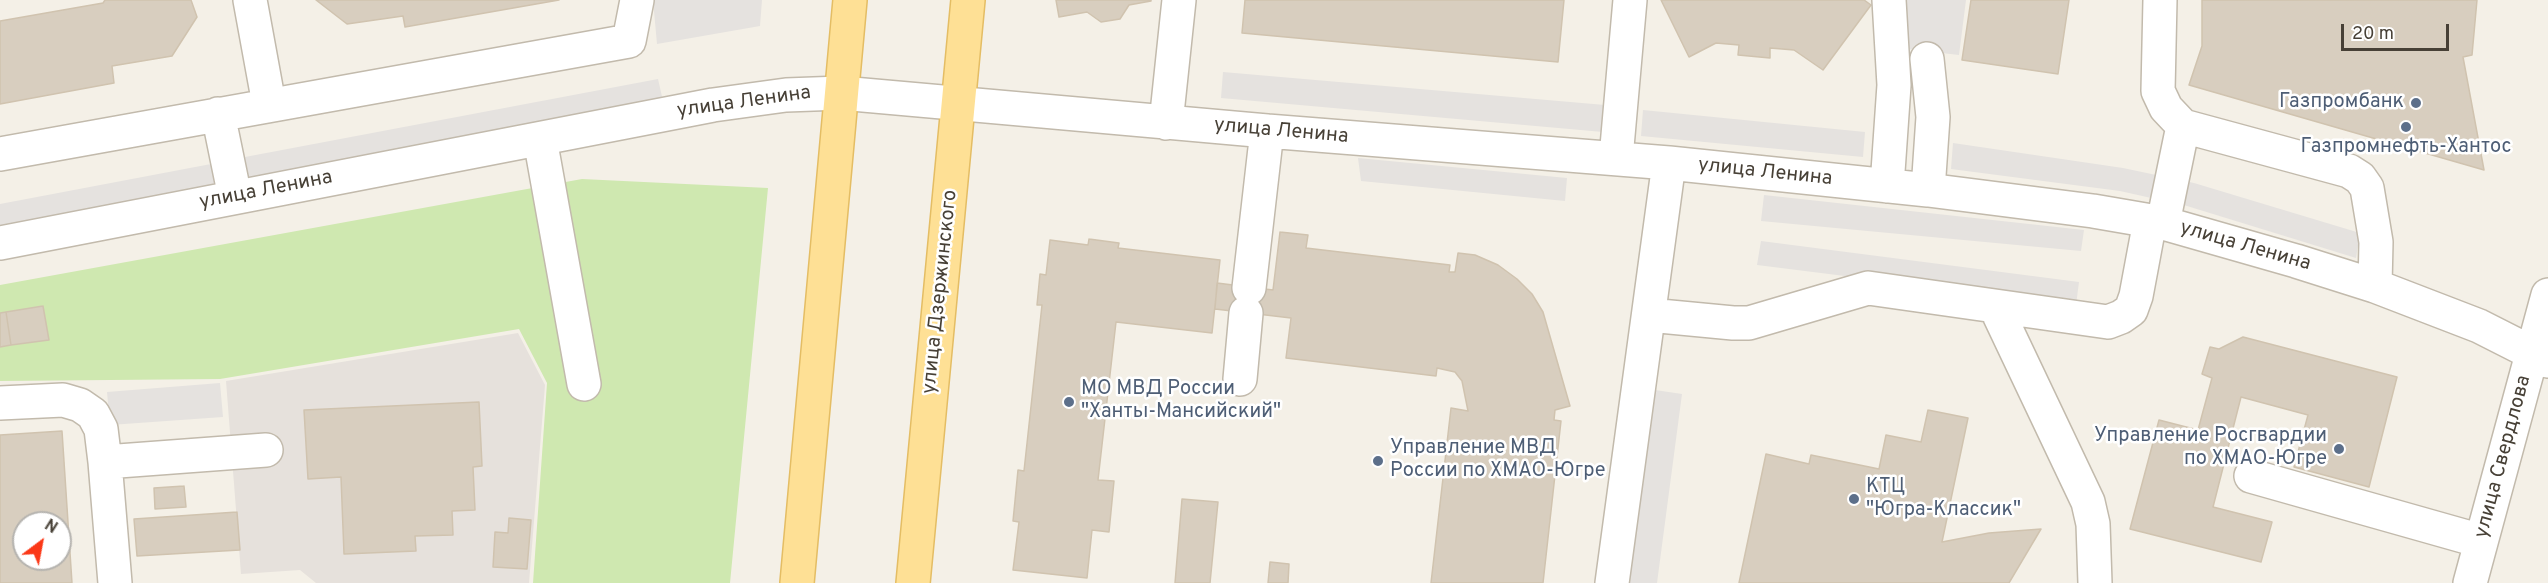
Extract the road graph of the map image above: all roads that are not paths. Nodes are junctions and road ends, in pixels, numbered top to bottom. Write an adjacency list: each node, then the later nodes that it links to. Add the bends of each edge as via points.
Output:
1 (250, 0): 11 (street)
2 (637, 0): 11 (street, via 629,41)
3 (850, 0): 10 (main road)
4 (968, 0): 12 (main road, улица Дзержинского)
5 (1179, 0): 14 (street)
6 (1630, 0): 19 (street)
7 (1889, 0): 21 (street, via 1894,85)
8 (2160, 0): 15 (street, via 2158,91 2166,108)
9 (1927, 59): 22 (street, via 1933,117)
10 (842, 93): 12 (street, улица Ленина); 17 (street, улица Ленина, via 786,94 713,105); 39 (main road)
11 (269, 104): 13 (street)
12 (959, 104): 14 (street, улица Ленина); 40 (main road, улица Дзержинского)
13 (218, 114): 18 (street); 23 (street)
14 (1166, 123): 16 (street, улица Ленина)
15 (2183, 126): 24 (street); 26 (street, via 2349,171 2360,178 2367,188 2376,242)
16 (1266, 131): 19 (street, улица Ленина); 31 (street)
17 (540, 139): 23 (street, улица Ленина); 32 (street)
18 (0, 154)
19 (1616, 158): 20 (street, улица Ленина)
20 (1669, 163): 21 (street, улица Ленина); 29 (street)
21 (1887, 186): 22 (street, улица Ленина)
22 (1928, 190): 24 (street, улица Ленина)
23 (235, 197): 25 (street, улица Ленина)
24 (2157, 222): 26 (street, улица Ленина); 28 (street, via 2131,310 2121,318 2108,322)
25 (0, 243)
26 (2374, 286): 30 (street, улица Ленина, via 2479,326)
27 (2548, 296): 30 (street, улица Свердлова)
28 (1995, 306): 29 (street, via 1868,288 1749,323); 42 (street, via 2088,502 2093,524)
29 (1649, 315): 41 (street)
30 (2540, 357): 37 (street, улица Свердлова)
31 (1240, 378)
32 (584, 384)
33 (0, 403): 35 (street, via 63,400 80,405 93,414 101,429)
34 (266, 450): 35 (street)
35 (105, 462): 38 (street)
36 (2250, 476): 37 (street)
37 (2481, 541): 43 (street, улица Свердлова)
38 (115, 583)
39 (797, 583)
40 (913, 583)
41 (1612, 583)
42 (2095, 583)
43 (2470, 583)

